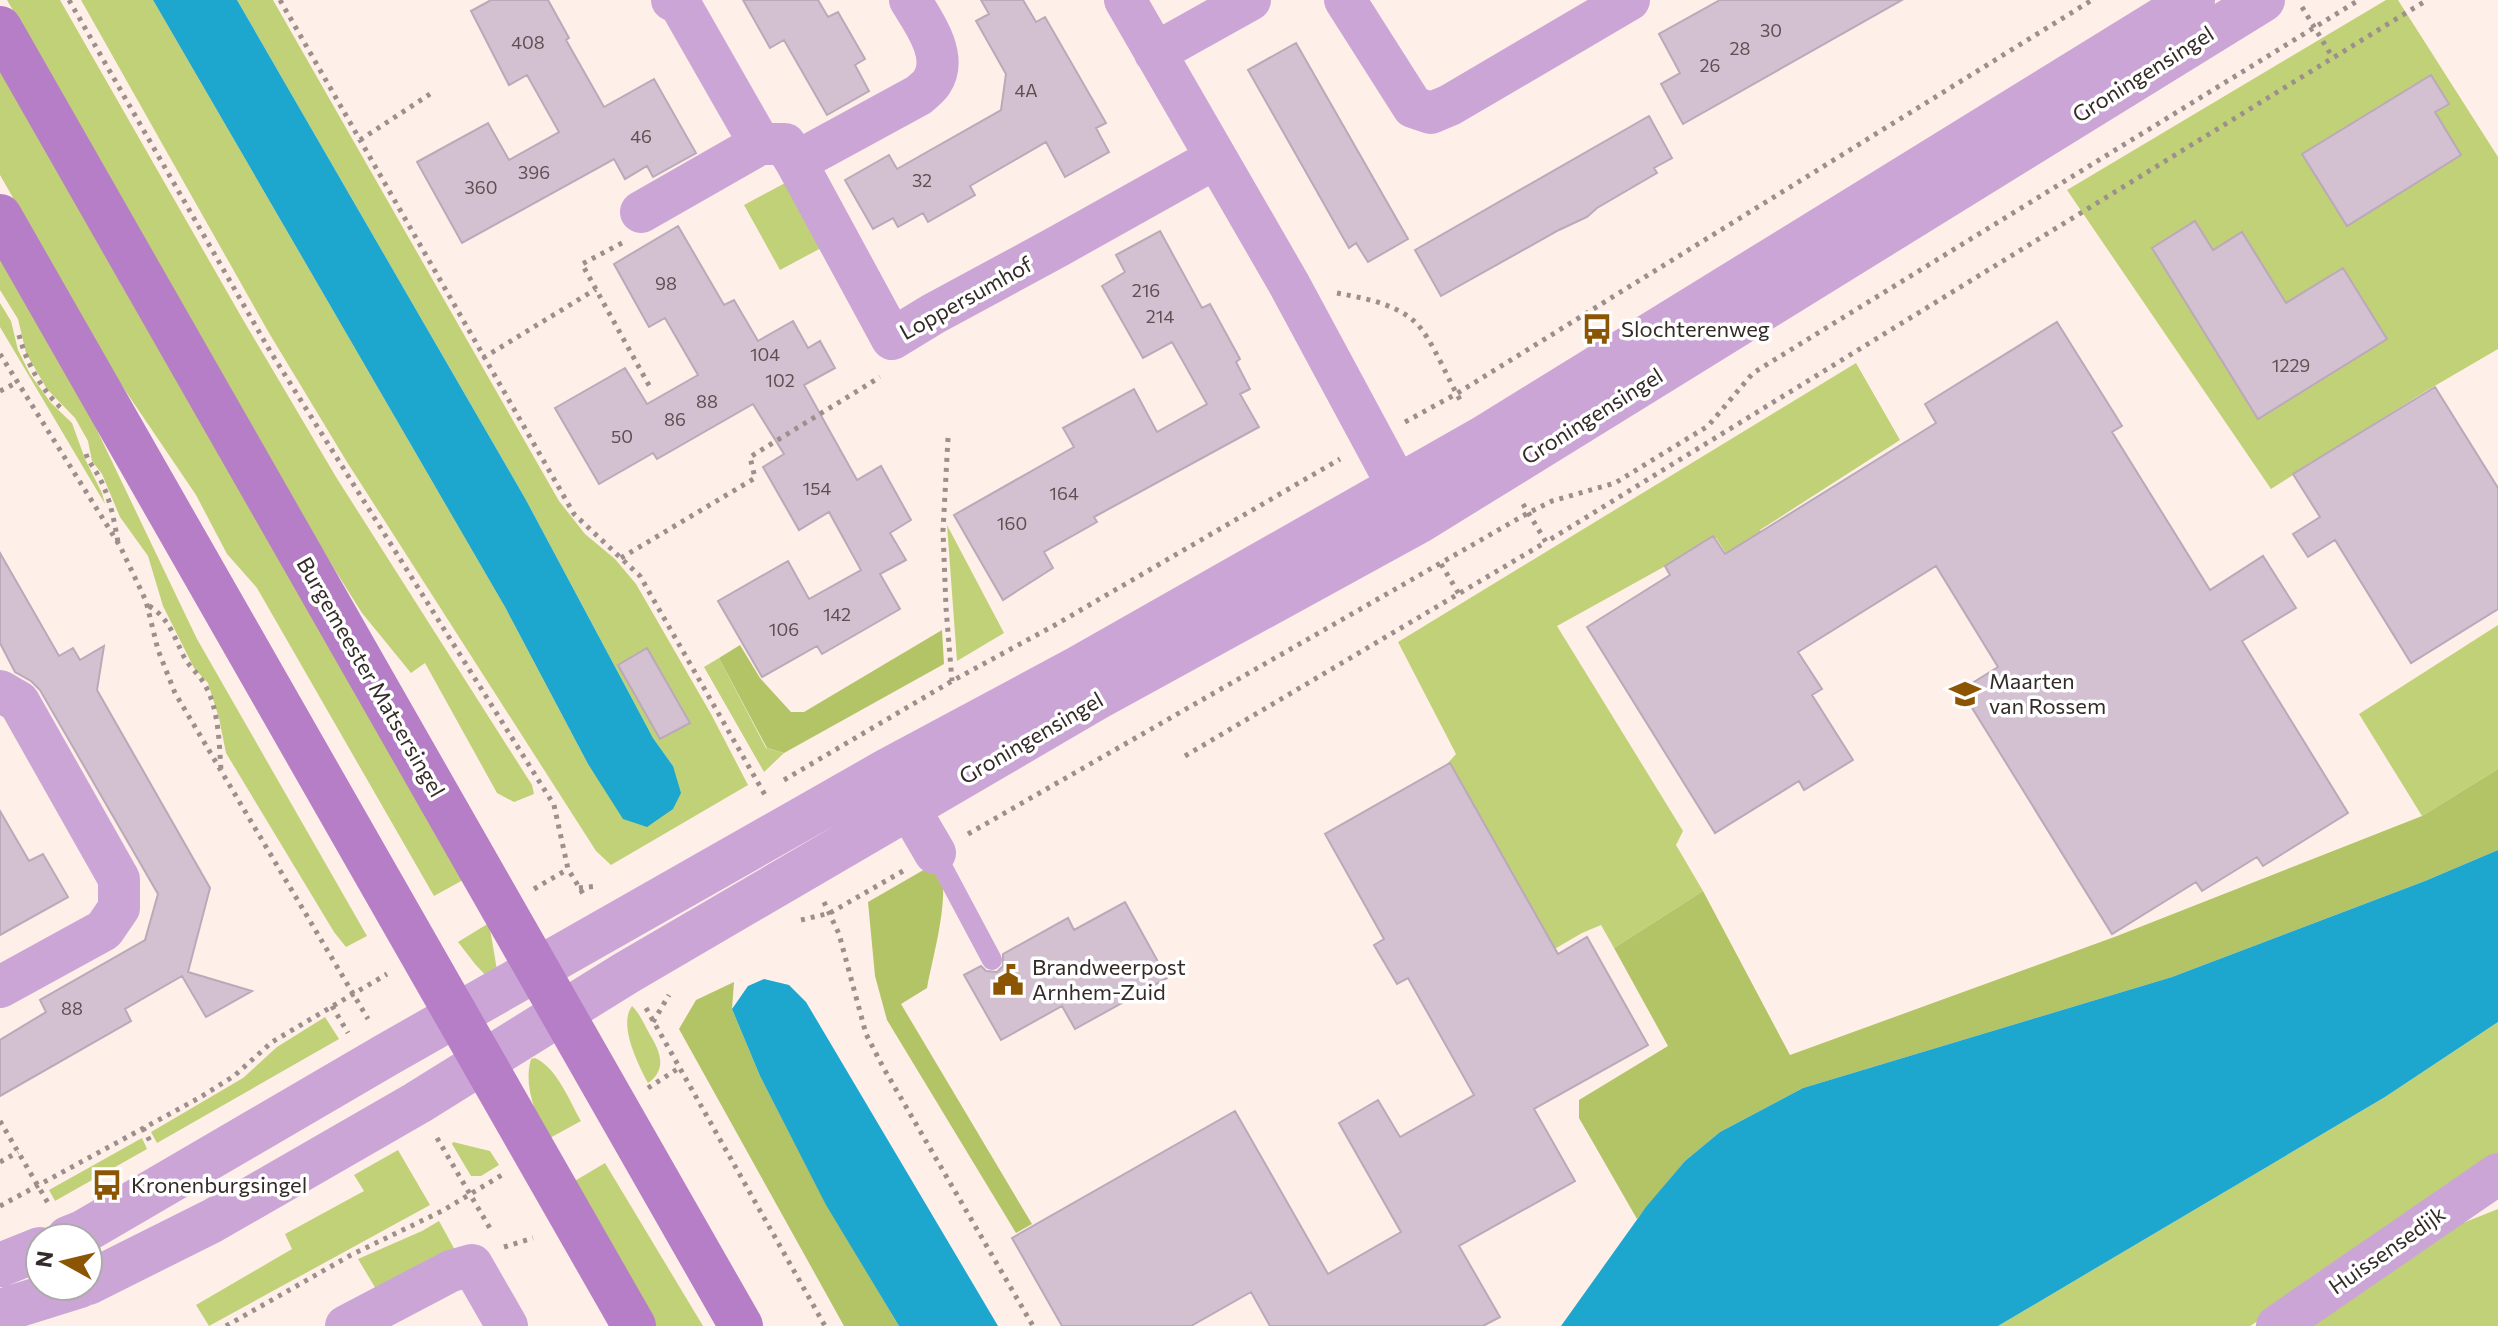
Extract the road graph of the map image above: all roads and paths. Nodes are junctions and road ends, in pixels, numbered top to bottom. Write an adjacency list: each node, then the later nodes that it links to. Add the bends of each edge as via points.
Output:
1 (69, 0): 51 (path, via 270,351 554,805)
2 (280, 0): 19 (path)
3 (672, 0): 20 (street, Loppersumhof, via 680,4)
4 (910, 0): 20 (street, via 934,43 938,63 933,81 919,95)
5 (1125, 0): 16 (street)
6 (1250, 0): 16 (street)
7 (1345, 0): 8 (street, via 1413,107 1431,113)
8 (1629, 0)
9 (2193, 0): 37 (street, Groningensingel, via 1483,438)
10 (2263, 0): 37 (street, Groningensingel)
11 (2297, 0): 15 (path)
12 (2359, 0): 15 (path)
13 (2427, 0): 17 (path)
14 (0, 28): 53 (main road, Burgemeester Matsersingel)
15 (2316, 28): 17 (path); 38 (path, via 1753,373 1708,426 1615,483)
16 (1155, 53): 21 (street)
17 (2333, 58): 39 (path)
18 (430, 94): 19 (path)
19 (360, 140): 28 (path)
20 (778, 153): 21 (street, Loppersumhof, via 892,339); 22 (street)
21 (1216, 158): 24 (street)
22 (641, 212): 25 (path, via 633,217 641,233 582,264)
23 (0, 216): 56 (main road)
24 (1289, 284): 33 (path, via 1373,300 1415,322); 37 (street)
25 (596, 289): 28 (path); 31 (path)
26 (18, 331): 34 (path, via 24,355)
27 (0, 354): 30 (path)
28 (483, 358): 41 (path, via 574,514)
29 (892, 369): 41 (path, via 750,457 755,478)
30 (16, 383): 32 (path); 40 (path)
31 (651, 389)
32 (0, 391)
33 (1456, 394)
34 (67, 413)
35 (948, 438): 43 (path, via 943,531)
36 (85, 450): 40 (path, via 100,478)
37 (1408, 504): 47 (street, Groningensingel, via 1078,668); 48 (street, Groningensingel)
38 (1528, 513): 39 (path); 50 (path)
39 (1546, 542): 45 (path)
40 (120, 546): 42 (path)
41 (621, 558): 49 (path, via 640,576)
42 (148, 606): 46 (path, via 175,693); 46 (path, via 162,614 204,683 218,734)
43 (952, 681)
44 (0, 691): 59 (street, via 19,702 119,879 119,908 104,930)
45 (1185, 756)
46 (221, 771): 60 (path)
47 (886, 771): 48 (street); 49 (street, Groningensingel)
48 (909, 809): 50 (street); 52 (street, Groningensingel)
49 (783, 829): 55 (street, Groningensingel)
50 (935, 853): 54 (path); 57 (lane)
51 (568, 869): 53 (path); 55 (path)
52 (806, 870): 54 (path); 61 (street, Groningensingel)
53 (503, 908): 58 (main road, Burgemeester Matsersingel)
54 (830, 913): 91 (path, via 866,1034)
55 (604, 933): 58 (street, Groningensingel)
56 (422, 953): 60 (path); 62 (main road)
57 (992, 960)
58 (538, 970): 61 (main road, Burgemeester Matsersingel); 62 (street)
59 (0, 987)
60 (353, 994): 64 (path); 74 (path, via 272,1042 199,1098)
61 (561, 1011): 65 (street, Groningensingel); 68 (main road, Burgemeester Matsersingel)
62 (456, 1016): 64 (street); 65 (main road)
63 (653, 1022): 66 (path)
64 (388, 1054): 77 (street)
65 (483, 1061): 67 (street); 71 (main road)
66 (679, 1068): 68 (path); 90 (path)
67 (417, 1103): 75 (path); 82 (street, via 212,1221)
68 (616, 1109): 89 (main road, Burgemeester Matsersingel)
69 (0, 1121): 70 (path)
70 (18, 1152): 72 (path); 74 (path)
71 (538, 1155): 75 (path); 88 (main road)
72 (0, 1162)
73 (2498, 1174): 92 (street, Huissensedijk)
74 (38, 1186): 76 (path)
75 (469, 1195): 85 (path)
76 (0, 1206)
77 (100, 1222)
78 (533, 1238): 79 (path)
79 (501, 1248)
80 (24, 1255): 81 (street)
81 (0, 1265)
82 (104, 1275)
83 (29, 1302): 84 (street)
84 (0, 1311)
85 (226, 1326)
86 (346, 1326): 87 (street, via 472,1265)
87 (507, 1326)
88 (634, 1326)
89 (741, 1326)
90 (825, 1326)
91 (1033, 1326)
92 (2277, 1326)

